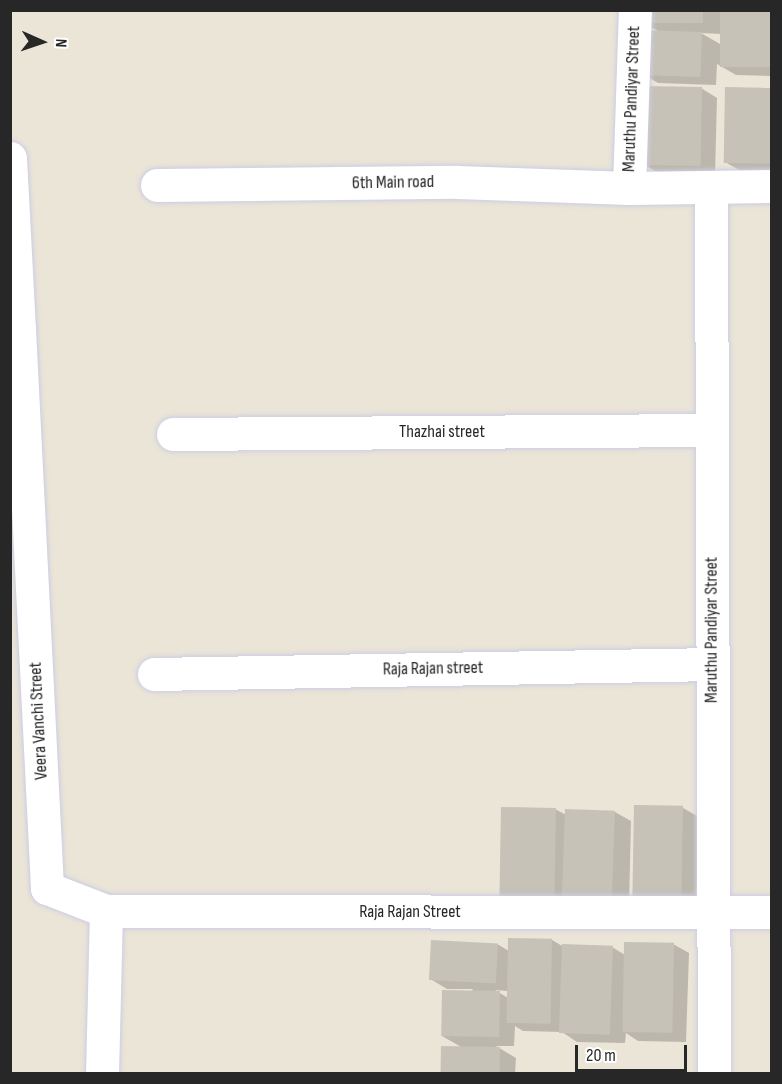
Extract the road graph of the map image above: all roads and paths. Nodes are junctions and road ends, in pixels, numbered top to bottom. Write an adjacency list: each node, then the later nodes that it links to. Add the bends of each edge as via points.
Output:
1 (635, 10): 6 (street, Maruthu Pandiyar Street)
2 (10, 158): 7 (street)
3 (157, 185): 6 (street, 6th Main road, via 457,182)
4 (771, 186): 5 (street)
5 (711, 187): 6 (street); 8 (street, Maruthu Pandiyar Street)
6 (629, 188)
7 (15, 329): 12 (street, Veera Vanchi Street, via 47,888)
8 (712, 430): 9 (street, Thazhai street); 10 (street, Maruthu Pandiyar Street)
9 (173, 434)
10 (712, 664): 11 (street, Raja Rajan street); 13 (street, Maruthu Pandiyar Street)
11 (154, 674)
12 (106, 911): 13 (street, Raja Rajan Street); 15 (street)
13 (714, 912): 14 (street, Raja Rajan Street); 16 (street, Maruthu Pandiyar Street)
14 (771, 912)
15 (102, 1074)
16 (714, 1074)

